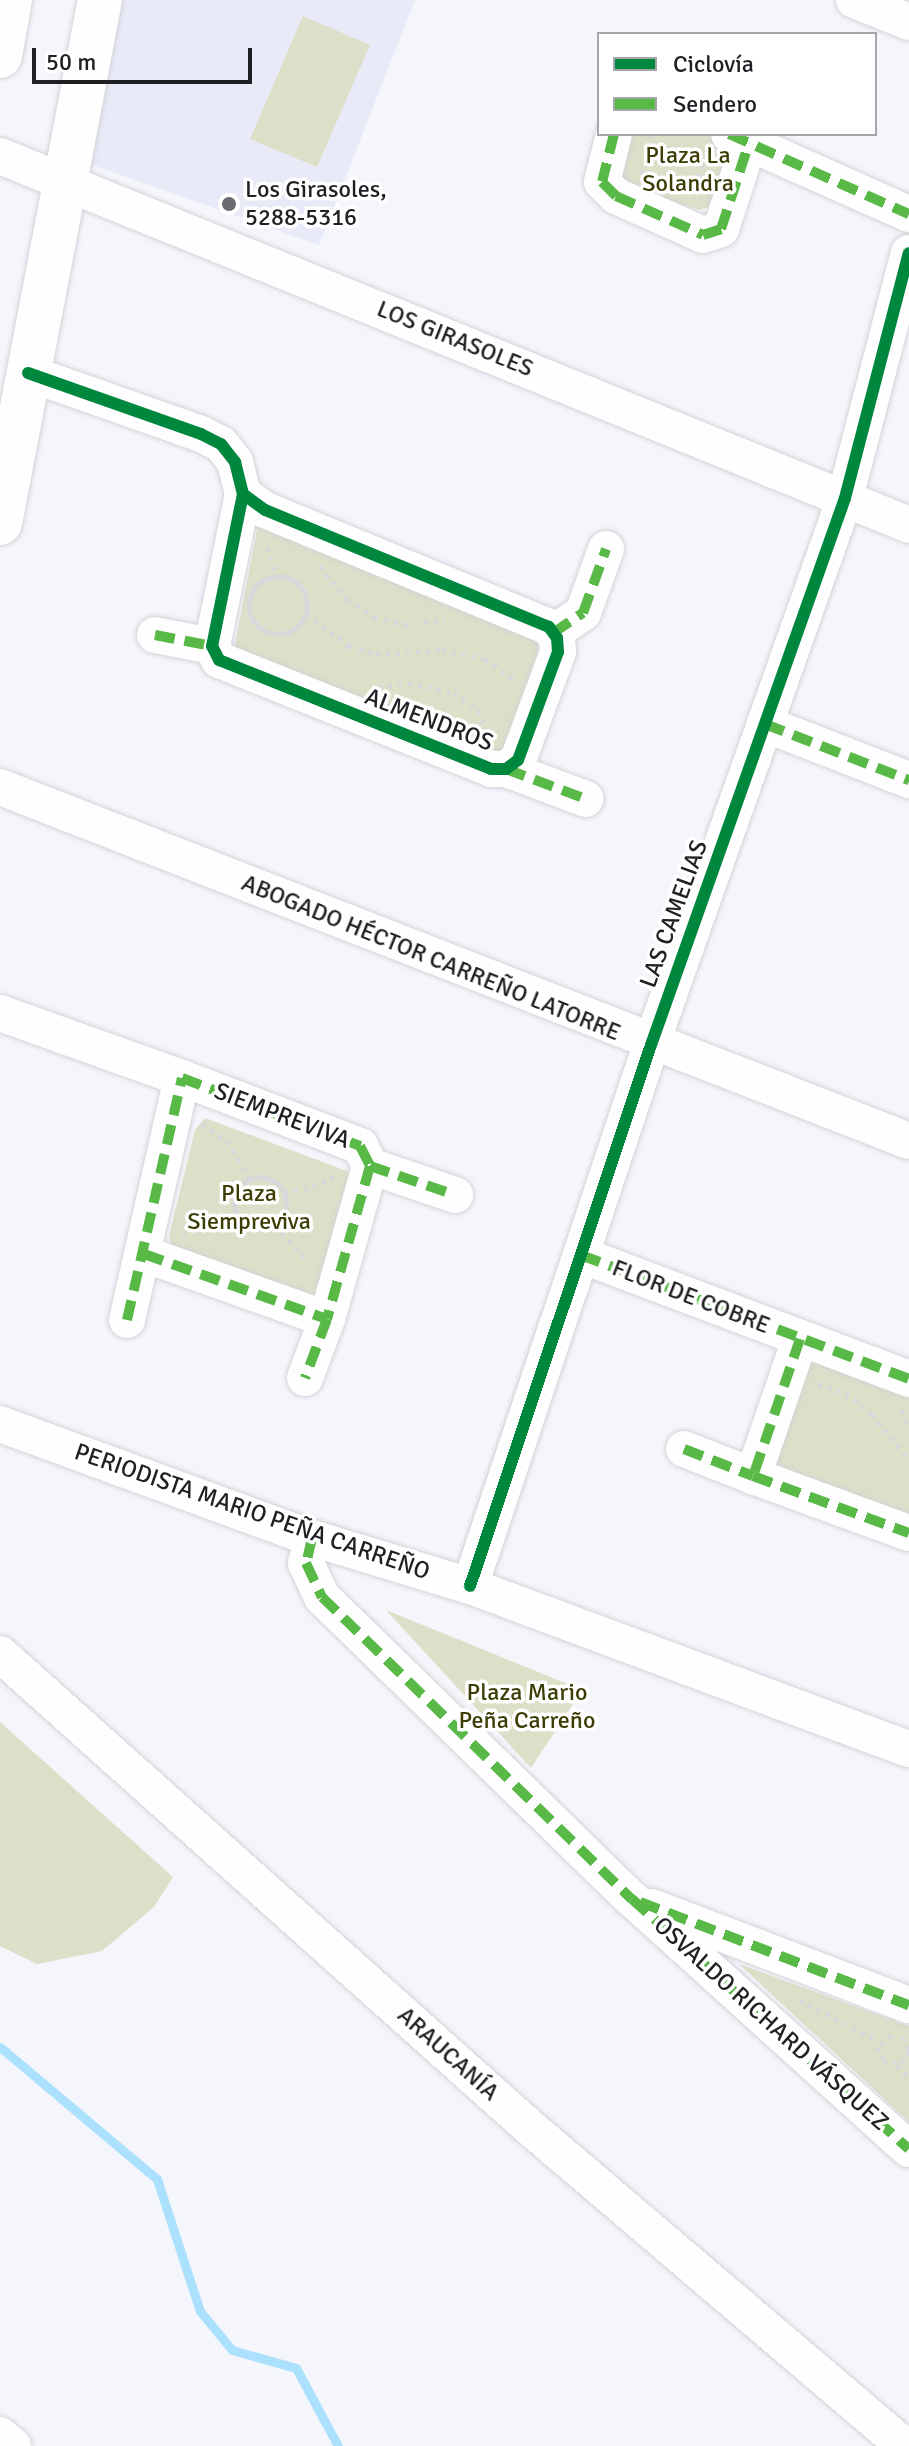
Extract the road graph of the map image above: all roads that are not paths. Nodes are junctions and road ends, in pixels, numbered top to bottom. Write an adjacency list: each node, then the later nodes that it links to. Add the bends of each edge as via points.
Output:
1 (10, 0): 5 (main road)
2 (100, 0): 9 (main road)
3 (854, 0): 4 (street)
4 (909, 22)
5 (0, 56)
6 (614, 136): 7 (street, via 602,182 616,196 703,235 721,229)
7 (739, 139): 10 (street)
8 (0, 156): 9 (street, LOS GIRASOLES)
9 (66, 181): 13 (main road); 15 (street, LOS GIRASOLES)
10 (909, 214)
11 (909, 253): 12 (street, LAS CAMELIAS)
12 (902, 310): 15 (street, LAS CAMELIAS)
13 (28, 373): 14 (street, via 221,444 235,462); 16 (main road)
14 (243, 494): 19 (street, via 265,510); 21 (street)
15 (845, 498): 17 (street, LOS GIRASOLES); 22 (street, LAS CAMELIAS)
16 (0, 523)
17 (909, 525)
18 (606, 549): 19 (street, via 583,613)
19 (553, 633): 23 (street, ALMENDROS, via 558,652 518,760)
20 (155, 635): 21 (street, ALMENDROS)
21 (212, 646): 23 (street, ALMENDROS, via 219,660)
22 (765, 724): 24 (street); 28 (street, LAS CAMELIAS)
23 (501, 769): 26 (street, ALMENDROS)
24 (909, 780)
25 (0, 787): 28 (street, ABOGADO HÉCTOR CARREÑO LATORRE)
26 (586, 799)
27 (0, 1013): 29 (street, SIEMPREVIVA)
28 (651, 1045): 30 (street, ABOGADO HÉCTOR CARREÑO LATORRE); 34 (street, LAS CAMELIAS)
29 (178, 1093): 31 (street, SIEMPREVIVA); 33 (street)
30 (909, 1141)
31 (365, 1156): 32 (street, SIEMPREVIVA); 35 (street, SIEMPREVIVA)
32 (455, 1195)
33 (147, 1255): 35 (street); 36 (street)
34 (581, 1255): 37 (street, FLOR DE COBRE); 45 (street, LAS CAMELIAS)
35 (327, 1319): 38 (street, SIEMPREVIVA)
36 (127, 1320)
37 (800, 1339): 39 (street, FLOR DE COBRE); 42 (street, FLOR DE COBRE)
38 (305, 1378)
39 (909, 1379)
40 (0, 1424): 44 (street, PERIODISTA MARIO PEÑA CARREÑO)
41 (684, 1449): 42 (street)
42 (753, 1476): 43 (street)
43 (909, 1533)
44 (312, 1538): 45 (street, PERIODISTA MARIO PEÑA CARREÑO); 48 (street, OSVALDO RICHARD VÁSQUEZ, via 306,1563 322,1597)
45 (470, 1586): 47 (street, PERIODISTA MARIO PEÑA CARREÑO)
46 (0, 1654): 53 (street, ARAUCANÍA, via 527,2125)
47 (909, 1749)
48 (632, 1899): 49 (street, OSVALDO RICHARD VÁSQUEZ); 50 (street, OSVALDO RICHARD VÁSQUEZ)
49 (909, 2005)
50 (909, 2149)
51 (0, 2435): 52 (street)
52 (13, 2446)
53 (904, 2446)

